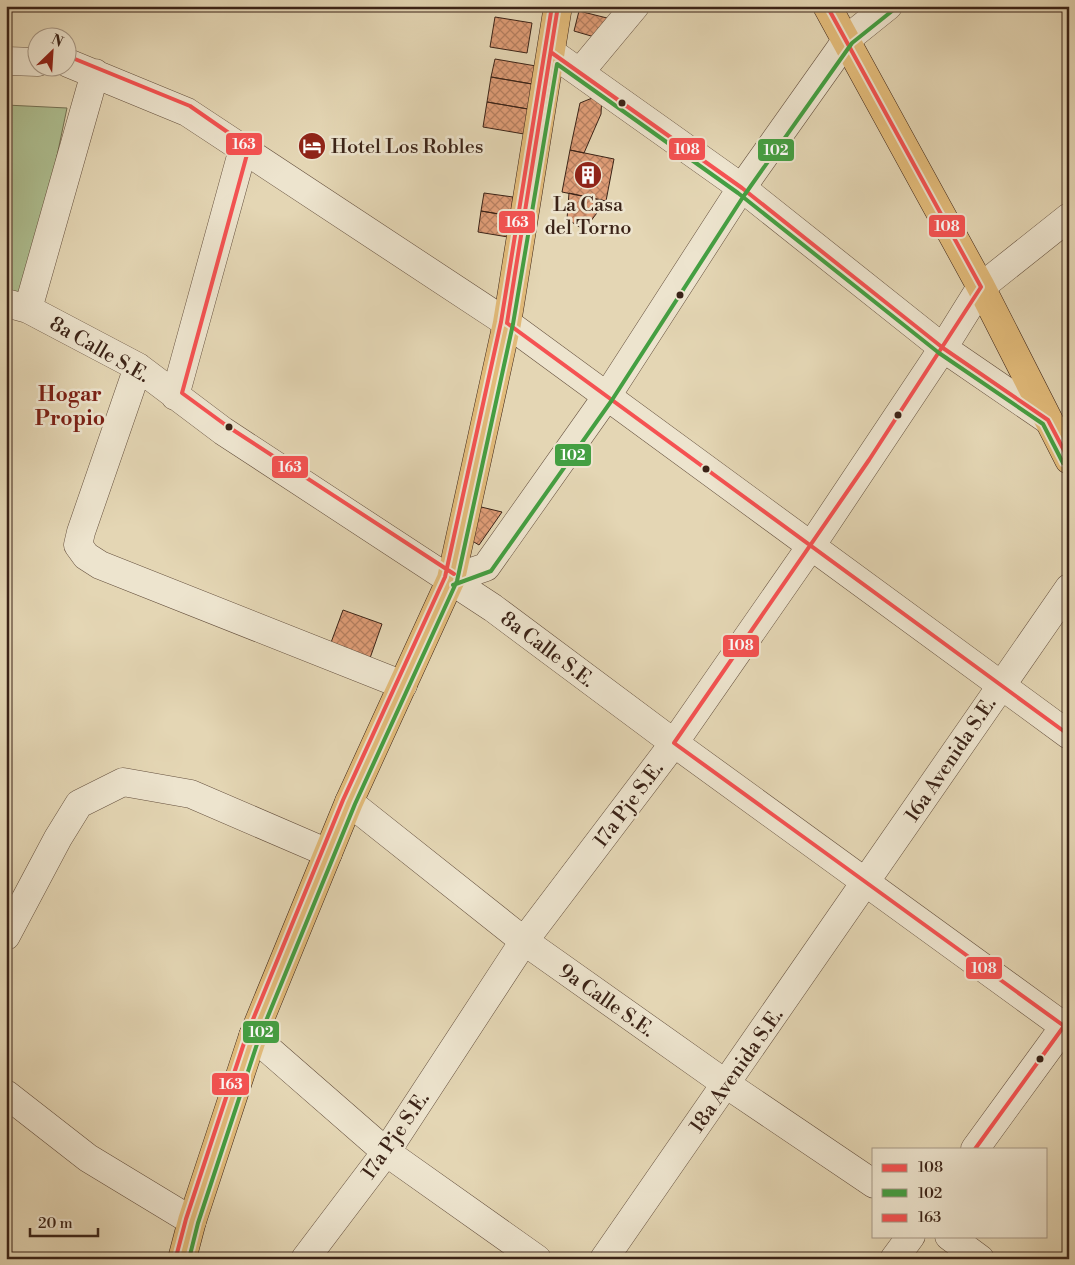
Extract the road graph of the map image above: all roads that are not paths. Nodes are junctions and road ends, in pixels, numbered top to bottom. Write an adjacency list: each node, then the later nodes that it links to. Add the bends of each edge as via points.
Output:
1 (558, 6): 6 (main road)
2 (635, 6): 10 (street)
3 (827, 6): 5 (main road)
4 (888, 6): 5 (street)
5 (847, 39): 13 (street); 15 (main road)
6 (552, 53): 10 (street); 17 (main road)
7 (6, 61): 8 (street)
8 (28, 62)
9 (78, 66): 11 (street)
10 (580, 72): 13 (street)
11 (95, 73): 12 (street, via 187,112); 16 (street)
12 (243, 149): 17 (street); 20 (street)
13 (742, 188): 18 (street); 21 (street)
14 (1069, 217): 15 (street, 17a Pje S.E.)
15 (981, 287): 18 (street, 17a Pje S.E.); 22 (main road)
16 (17, 306): 19 (street, 8a Calle S.E.)
17 (507, 323): 21 (street); 25 (main road)
18 (943, 348): 22 (street); 24 (street, 17a Pje S.E.)
19 (138, 367): 20 (street, 8a Calle S.E.); 27 (street, via 81,532 78,545 86,556 100,565)
20 (175, 396): 25 (street, 8a Calle S.E., via 223,432)
21 (608, 396): 24 (street); 25 (street, via 486,567)
22 (1048, 420): 23 (main road)
23 (1069, 460)
24 (811, 546): 28 (street); 30 (street, 17a Pje S.E.)
25 (451, 579): 27 (main road); 30 (street, 8a Calle S.E.)
26 (1069, 588): 28 (street, 16a Avenida S.E.)
27 (402, 685): 31 (main road)
28 (1000, 686): 29 (street); 33 (street, 16a Avenida S.E.)
29 (1069, 735)
30 (674, 743): 33 (street, 8a Calle S.E.); 35 (street, 17a Pje S.E.)
31 (349, 802): 32 (main road); 35 (street, 9a Calle S.E.)
32 (328, 853): 34 (street, via 191,794 123,782 79,804); 37 (main road)
33 (867, 881): 36 (street, 8a Calle S.E.); 38 (street, 18a Avenida S.E.)
34 (6, 936)
35 (524, 941): 38 (street, 9a Calle S.E.); 41 (street, 17a Pje S.E.)
36 (1067, 1025): 40 (street)
37 (253, 1036): 41 (street); 43 (main road)
38 (726, 1084): 42 (street, 9a Calle S.E.); 49 (street, 18a Avenida S.E.)
39 (6, 1094): 43 (street, via 88,1158)
40 (976, 1148)
41 (386, 1152): 47 (street, 17a Pje S.E.); 48 (street)
42 (872, 1183)
43 (192, 1221): 46 (main road)
44 (910, 1238): 50 (street)
45 (951, 1238): 51 (street)
46 (182, 1259)
47 (305, 1259)
48 (537, 1259)
49 (604, 1259)
50 (894, 1259)
51 (980, 1259)

